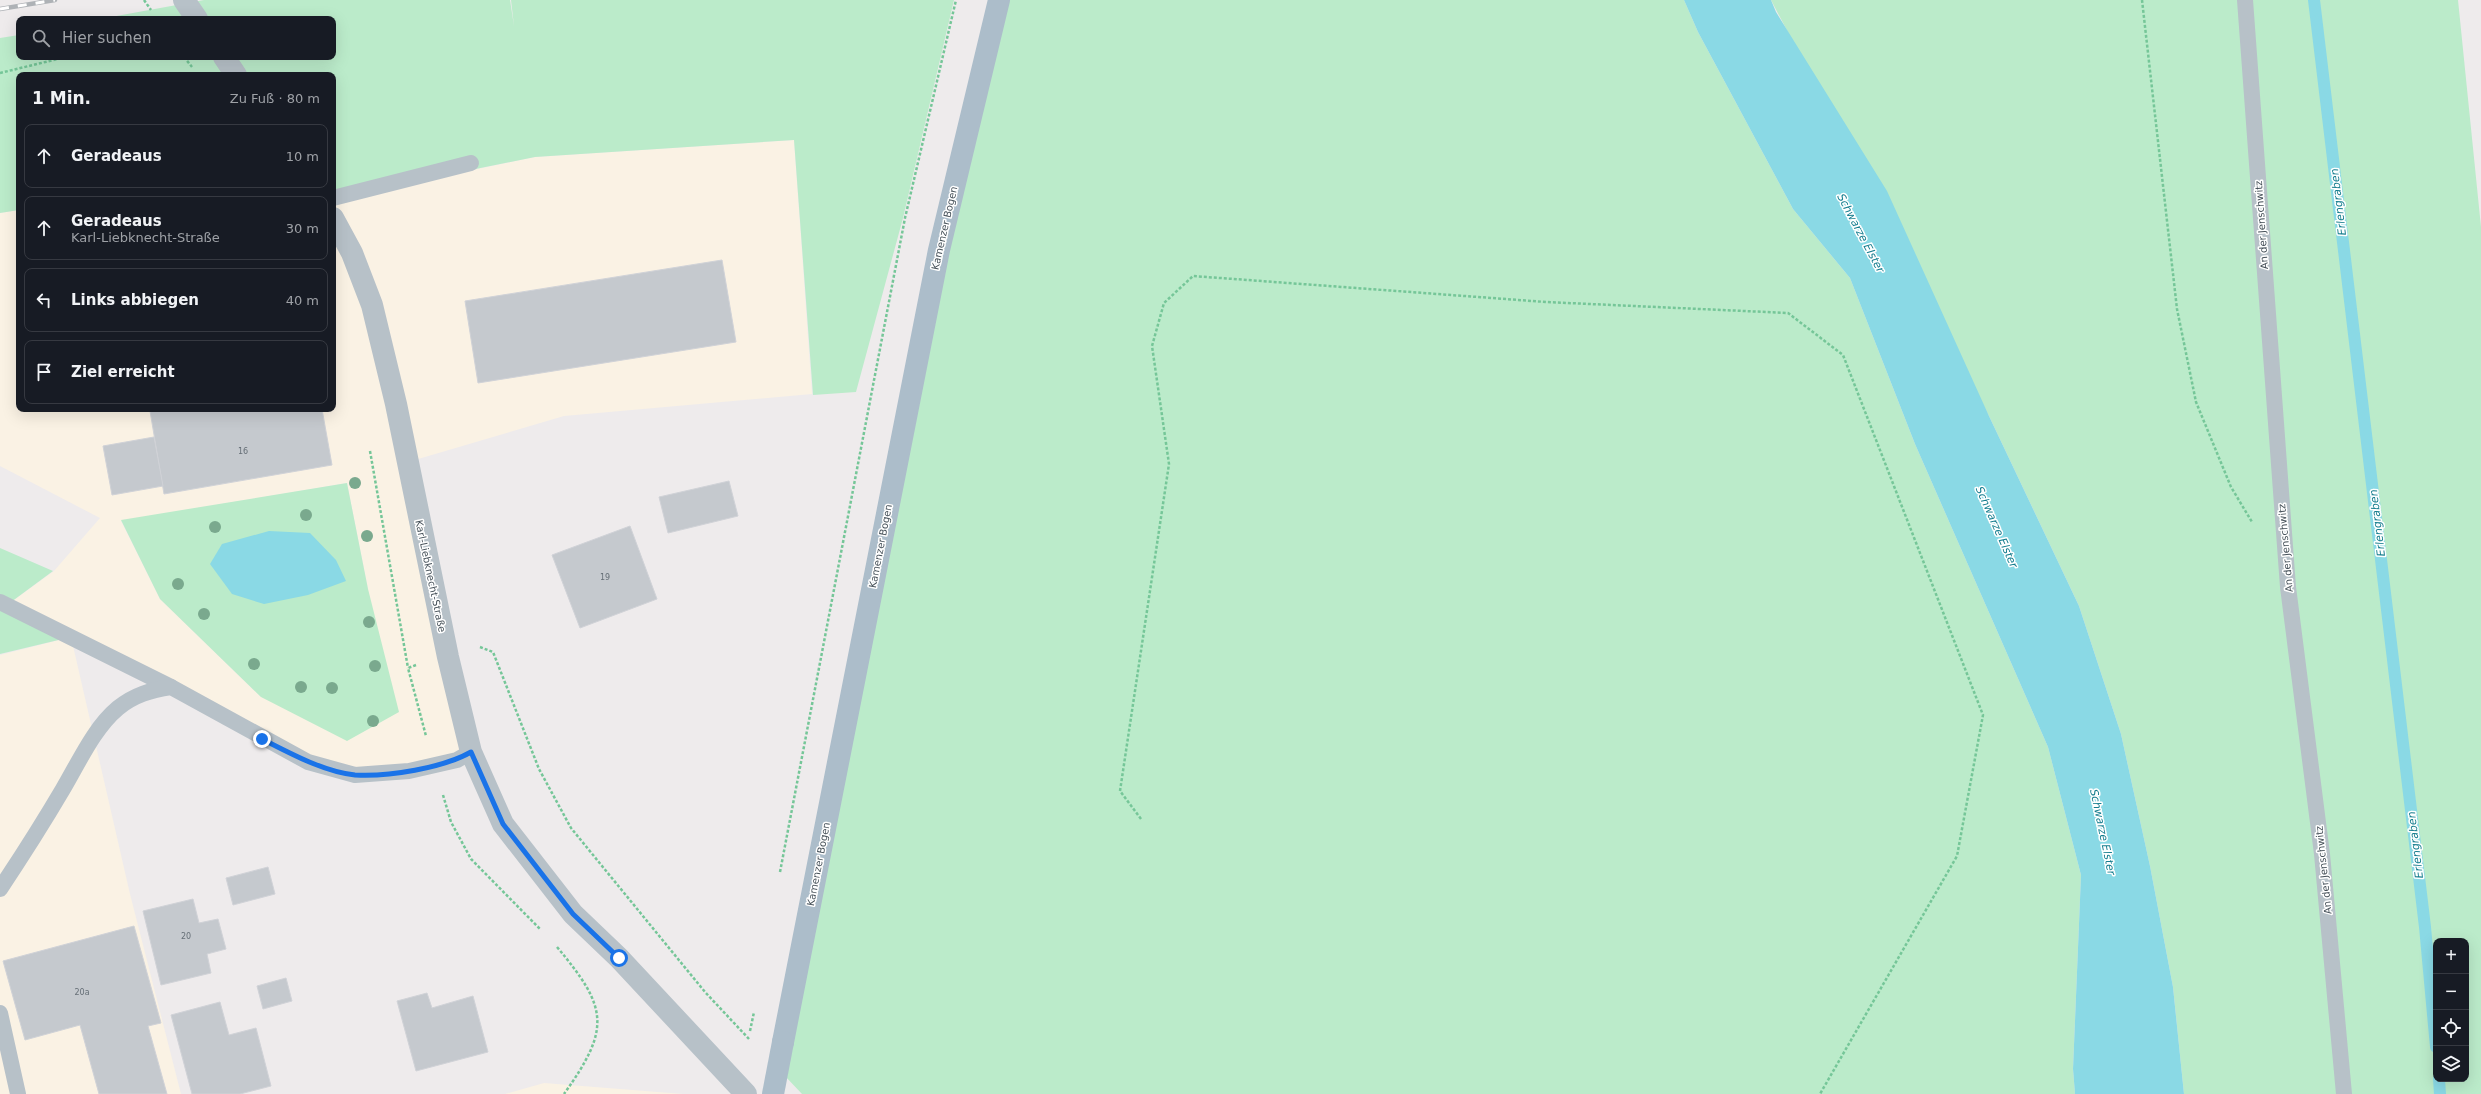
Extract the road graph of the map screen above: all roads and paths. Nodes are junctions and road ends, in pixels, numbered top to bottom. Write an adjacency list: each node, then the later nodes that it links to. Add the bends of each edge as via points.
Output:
1 (184, 0): 6 (street)
2 (956, 0): 22 (path, via 905,218)
3 (999, 0): 30 (main road, Kamenzer Bogen, bridge, via 938,250)
4 (2142, 0): 15 (path, via 2177,309 2196,402 2231,487)
5 (2245, 0): 32 (lane, An der Jenschwitz, via 2288,587 2322,854)
6 (195, 16)
7 (54, 60): 10 (path)
8 (226, 60): 9 (street)
9 (234, 72)
10 (0, 73)
11 (471, 164): 12 (lane)
12 (336, 197)
13 (336, 224): 17 (street, Karl-Liebknecht-Straße, via 352,253 372,305 396,404)
14 (369, 444): 18 (path)
15 (2255, 526)
16 (0, 602): 19 (lane)
17 (448, 657): 20 (street, Karl-Liebknecht-Straße); 27 (path, via 480,647 493,652 539,769 571,828 705,992)
18 (408, 668)
19 (171, 688): 20 (lane, via 308,762 355,775 409,771 457,760); 23 (lane, via 140,694 117,709 98,731)
20 (471, 752): 29 (street, Karl-Liebknecht-Straße, via 503,824 573,914 619,958)
21 (1141, 819): 31 (path, via 1120,791 1170,464 1152,346 1164,303 1193,276 1546,302 1788,313 1843,354 1984,715 1957,856)
22 (780, 876)
23 (0, 889)
24 (755, 1005): 25 (path)
25 (754, 1012)
26 (0, 1013): 28 (lane)
27 (753, 1043)
28 (18, 1094)
29 (746, 1094)
30 (773, 1094)
31 (1820, 1094)
32 (2344, 1094)

